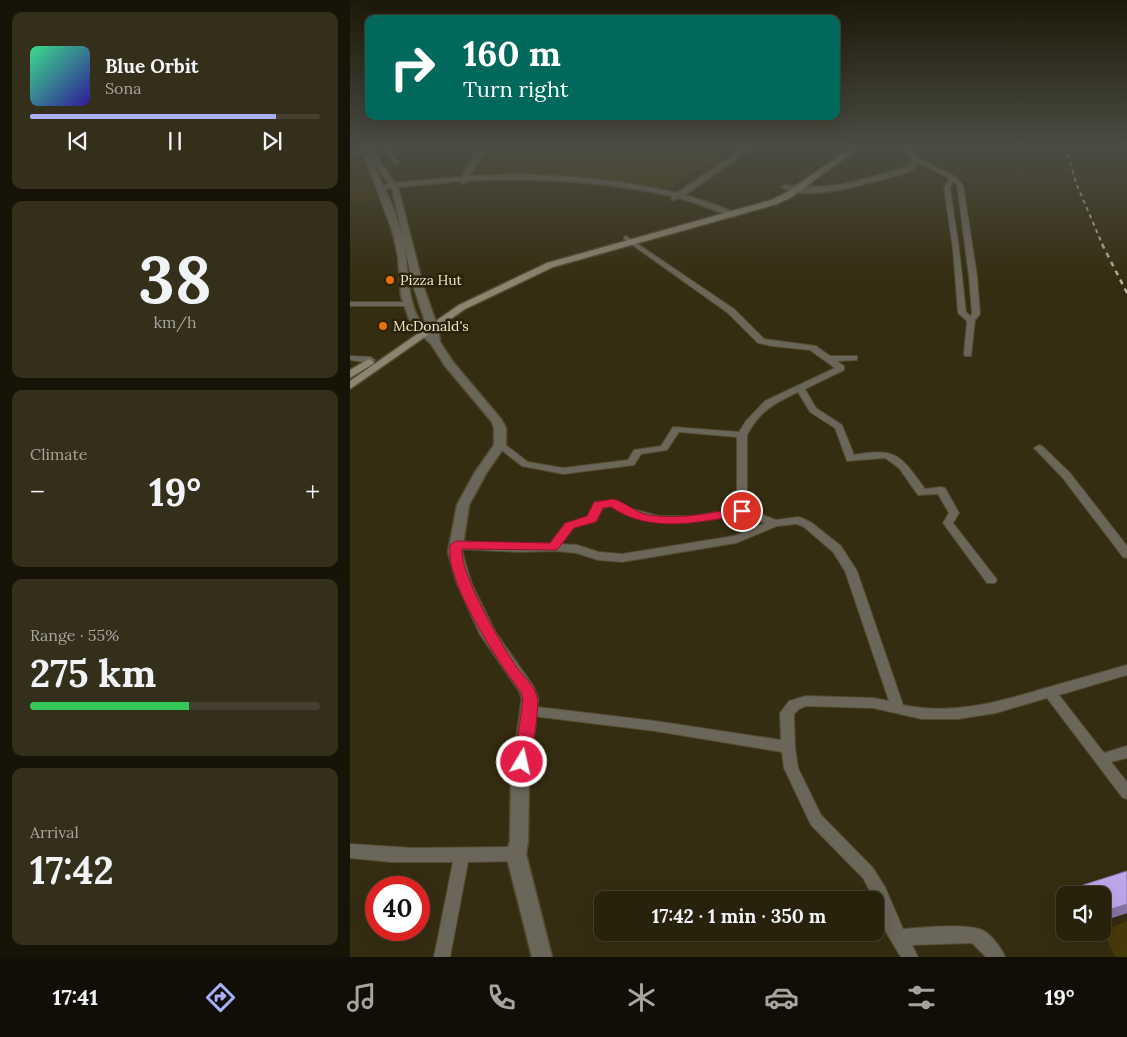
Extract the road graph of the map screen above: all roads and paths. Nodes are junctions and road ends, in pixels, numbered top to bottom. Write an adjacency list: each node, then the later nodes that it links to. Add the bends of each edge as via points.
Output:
1 (384, 192): 16 (street, via 399,242)
2 (396, 192): 18 (street)
3 (643, 192): 10 (street)
4 (679, 192): 10 (street)
5 (680, 192): 10 (street)
6 (778, 192): 11 (main road)
7 (793, 192): 11 (main road, via 774,202)
8 (948, 192): 13 (street)
9 (961, 192): 14 (street)
10 (673, 196): 11 (street)
11 (725, 215): 12 (main road)
12 (629, 240): 18 (main road, via 528,274 462,307); 22 (street, via 731,311 761,341 806,346)
13 (956, 249): 14 (street); 17 (street, via 962,313)
14 (969, 250): 17 (street, via 976,314)
15 (350, 304): 16 (street)
16 (407, 304): 18 (street)
17 (971, 320): 19 (street)
18 (429, 331): 23 (main road); 25 (main road); 28 (street, via 449,364 497,421)
19 (968, 354)
20 (350, 358): 23 (street)
21 (854, 358): 22 (street)
22 (828, 359): 26 (street, via 841,368)
23 (371, 360): 24 (main road)
24 (350, 375)
25 (350, 386)
26 (800, 388): 27 (street, via 768,403); 35 (street, via 813,410 839,427 850,458 886,455 901,466 922,493 941,490 954,513 948,524)
27 (742, 435): 28 (street, via 676,429 664,448 637,452 630,462 563,471 525,464); 30 (street)
28 (500, 445): 32 (street, via 463,505)
29 (1039, 448): 34 (street, via 1066,475)
30 (742, 511): 31 (street); 33 (street, via 690,520 647,519 613,503 599,505 592,519 569,526)
31 (775, 523): 33 (street, via 736,539 622,558); 38 (street, via 798,520 837,548 843,557)
32 (456, 545): 33 (street); 39 (street, via 464,583 488,634 527,690)
33 (553, 547)
34 (1127, 554)
35 (991, 580)
36 (1127, 670): 37 (street)
37 (1050, 692): 38 (street, via 996,708 958,714 922,714); 42 (street)
38 (898, 708): 40 (street, via 873,703 806,701 794,705 787,713)
39 (530, 711): 40 (street); 45 (street, via 520,778)
40 (788, 747): 47 (street, via 791,768 816,820 868,873)
41 (1127, 752): 42 (street)
42 (1102, 759): 43 (street)
43 (1127, 793)
44 (350, 851): 46 (street)
45 (516, 854): 46 (street); 50 (street)
46 (462, 855): 49 (street)
47 (898, 937): 48 (street, via 972,935 980,938); 51 (street)
48 (992, 951)
49 (442, 957)
50 (542, 957)
51 (910, 957)

